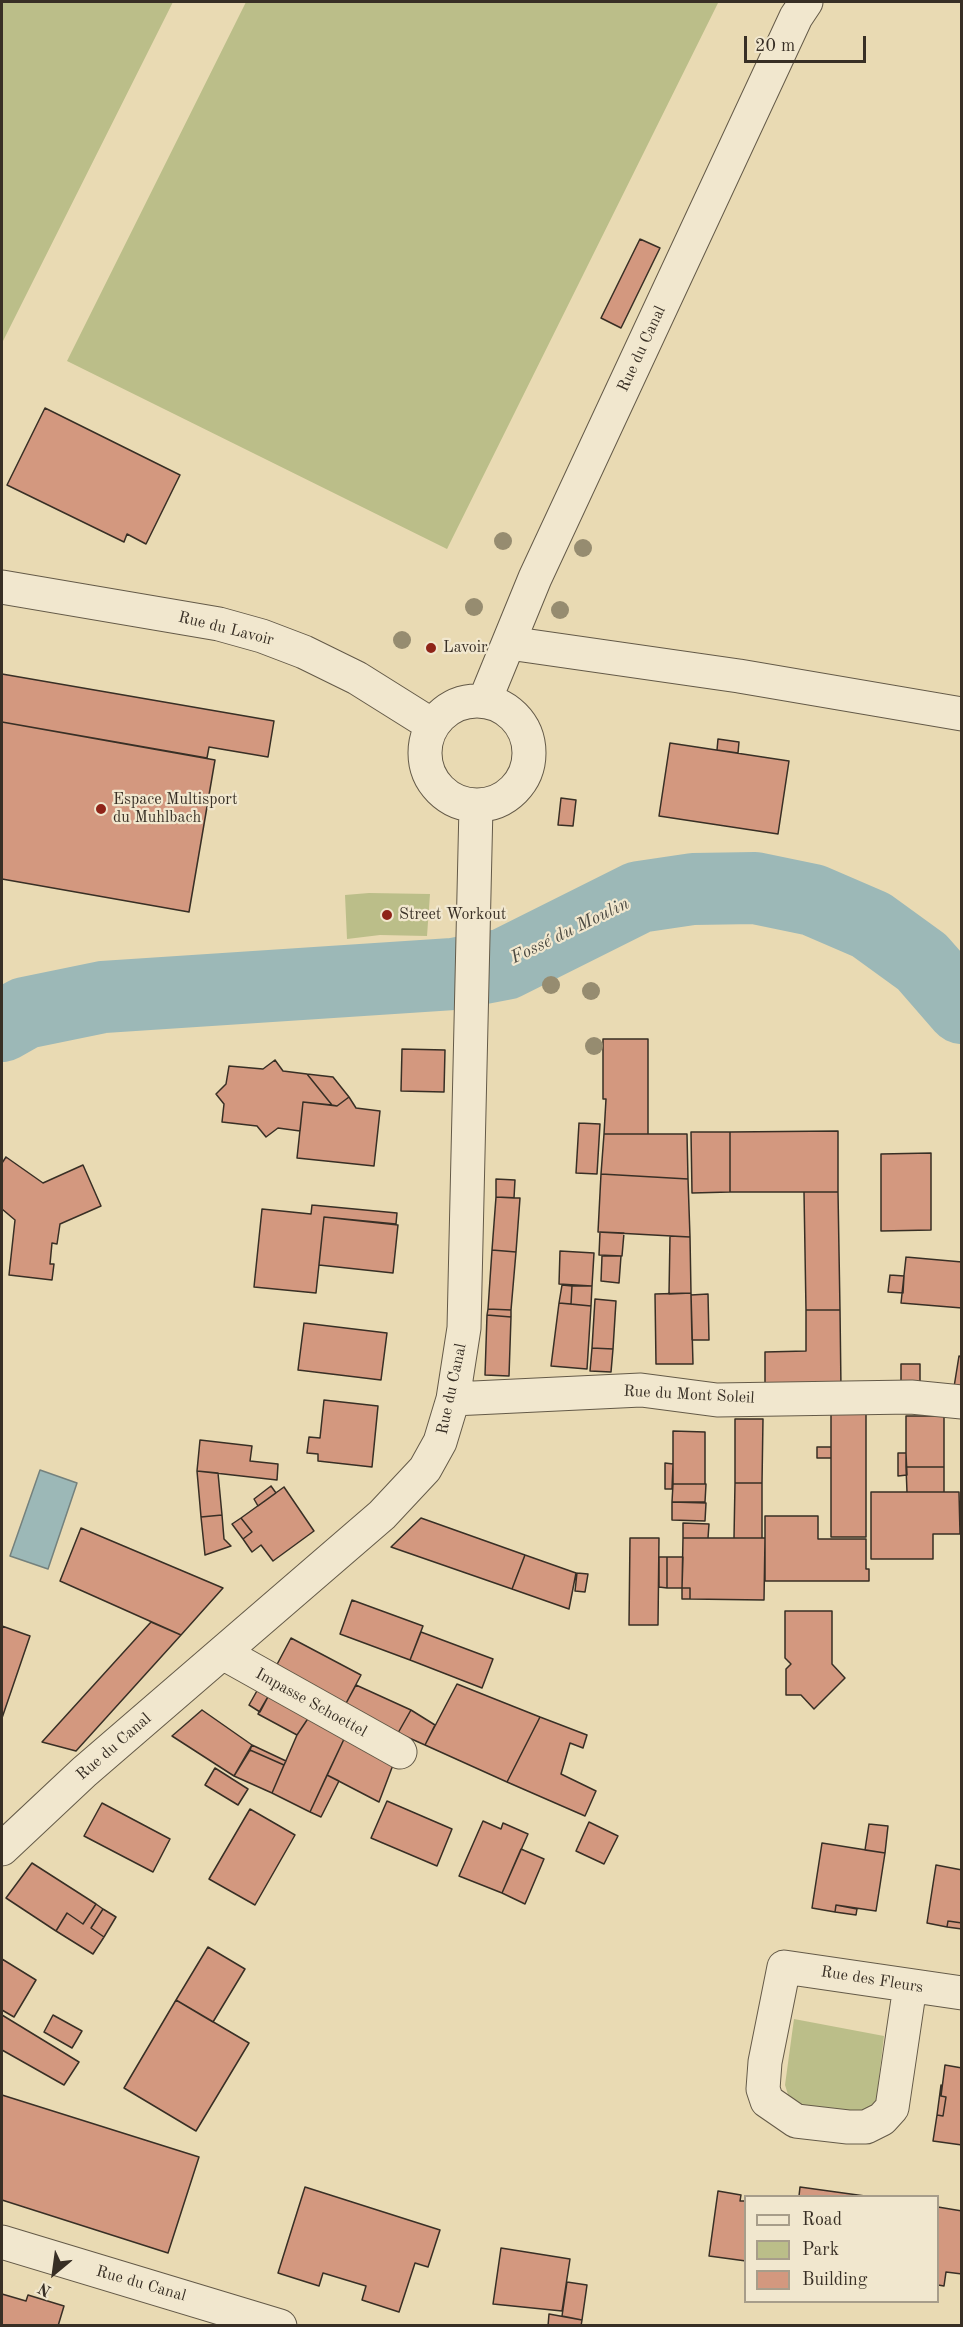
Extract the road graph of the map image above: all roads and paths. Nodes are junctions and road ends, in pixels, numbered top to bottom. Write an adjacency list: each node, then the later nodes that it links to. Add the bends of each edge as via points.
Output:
1 (806, 2): 3 (street, Rue du Canal, via 535,578)
2 (2, 587): 6 (street, Rue du Lavoir, via 219,624 262,636 357,678)
3 (509, 643): 4 (street, Rue du Canal); 5 (street, via 739,676)
4 (485, 700): 6 (street, via 464,702 446,710); 7 (street, via 506,709 522,725 530,747 529,769 517,789 498,802)
5 (962, 714)
6 (432, 725): 7 (street, via 424,746 426,768 437,788 454,801)
7 (476, 806): 8 (street, Rue du Canal, via 464,1328)
8 (453, 1399): 9 (street, Rue du Mont Soleil, via 641,1390 717,1400 910,1397); 10 (street, Rue du Canal, via 440,1442 407,1491)
9 (962, 1402)
10 (223, 1653): 11 (street, Impasse Schoettel); 12 (street, Rue du Canal)
11 (400, 1752)
12 (15, 1819): 13 (street, Rue du Canal)
13 (2, 1849)
14 (910, 1986): 14 (street, Rue des Fleurs, via 892,2108 882,2119 866,2127 796,2121 767,2101 763,2089 765,2062 784,1966); 15 (street, Rue des Fleurs)
15 (962, 1994)
16 (2, 2242): 17 (street, Rue du Canal)
17 (280, 2325)

